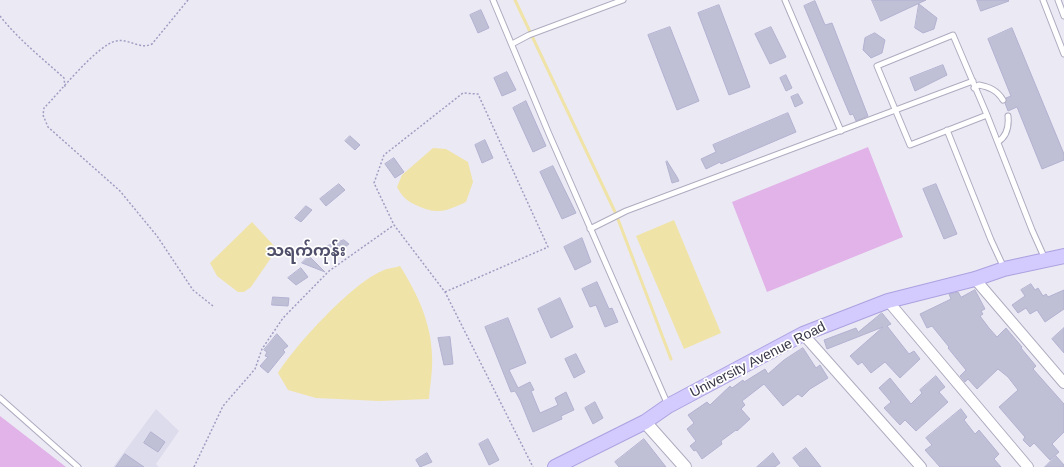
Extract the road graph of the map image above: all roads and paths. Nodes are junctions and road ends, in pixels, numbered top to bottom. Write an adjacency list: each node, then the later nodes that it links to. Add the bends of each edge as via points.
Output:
1 (188, 0): 12 (path, via 152,44 145,47 117,40 102,47)
2 (493, 0): 9 (lane)
3 (623, 0): 9 (lane, via 539,31)
4 (785, 0): 19 (lane)
5 (1043, 0): 10 (lane)
6 (1058, 0): 8 (lane)
7 (0, 16): 12 (path, via 30,50 64,78)
8 (1064, 16)
9 (512, 44): 22 (lane)
10 (1064, 54)
11 (973, 81): 13 (lane); 15 (lane); 15 (lane, via 953,35 877,66)
12 (64, 87): 29 (path, via 44,108 43,115 48,126 120,191 157,236 193,290)
13 (974, 88): 14 (lane, via 979,85 990,87); 16 (lane)
14 (1003, 100)
15 (896, 111): 18 (lane, via 910,145); 19 (lane)
16 (987, 115): 18 (lane); 20 (lane)
17 (1008, 116): 20 (lane, via 1006,135)
18 (947, 130): 25 (lane)
19 (841, 131): 22 (lane, via 626,211)
20 (998, 142): 24 (lane)
21 (394, 225): 27 (path); 27 (path, via 374,183 384,154 463,93 478,94 548,247); 37 (path, via 330,271 283,318 262,349 255,369 223,406)
22 (590, 229): 33 (lane)
23 (1064, 256): 24 (main road, University Avenue Road)
24 (1045, 259): 25 (main road, University Avenue Road)
25 (1004, 269): 26 (main road, University Avenue Road)
26 (975, 279): 28 (main road, University Avenue Road); 31 (street)
27 (445, 292): 38 (path)
28 (888, 301): 30 (main road, University Avenue Road); 42 (street)
29 (213, 306)
30 (803, 334): 33 (main road, University Avenue Road); 41 (street)
31 (1064, 383)
32 (0, 398): 36 (lane)
33 (668, 406): 34 (main road, University Avenue Road)
34 (645, 422): 35 (main road, University Avenue Road); 40 (street)
35 (571, 463): 39 (main road, University Avenue Road)
36 (78, 467)
37 (194, 467)
38 (533, 467)
39 (555, 467)
40 (685, 467)
41 (921, 467)
42 (1028, 467)

